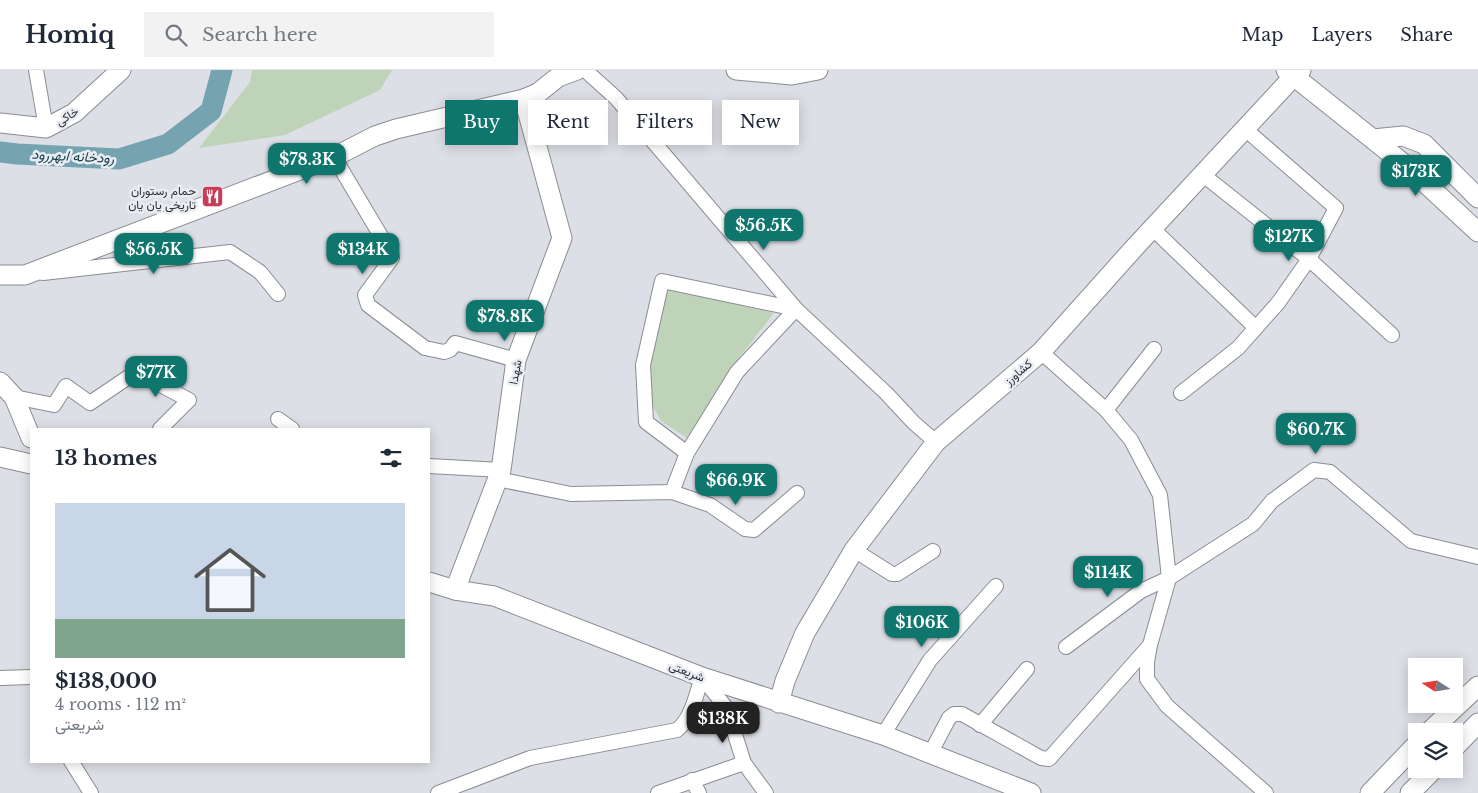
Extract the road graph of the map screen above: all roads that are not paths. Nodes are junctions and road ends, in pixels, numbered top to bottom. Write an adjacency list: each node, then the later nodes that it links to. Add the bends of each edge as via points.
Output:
1 (36, 70): 11 (street)
2 (577, 70): 8 (street)
3 (585, 70): 23 (street, via 616,98)
4 (737, 70): 5 (street, via 792,75)
5 (818, 70)
6 (1294, 72): 12 (street, کشاورز); 13 (street)
7 (113, 73): 11 (street, خاکی, via 74,113)
8 (558, 74): 9 (street, via 538,93)
9 (524, 99): 14 (street, via 396,129 374,136); 28 (street, شهدا, via 562,238)
10 (0, 123): 11 (street, خاکی)
11 (46, 128)
12 (1244, 129): 15 (street, کشاورز); 19 (street, via 1336,208)
13 (1373, 139): 16 (street, via 1403,136 1424,144); 18 (street)
14 (334, 157): 21 (street); 28 (street, via 391,253 388,265 365,295 368,305 425,348 444,352 455,344)
15 (1202, 174): 17 (street, کشاورز); 19 (street)
16 (1478, 198)
17 (1152, 228): 24 (street); 27 (street, کشاورز)
18 (1478, 232)
19 (1309, 259): 24 (street); 25 (street)
20 (0, 275): 21 (street)
21 (25, 275): 22 (street, via 230,252 260,272)
22 (278, 294)
23 (796, 309): 37 (street); 38 (street, via 737,372); 38 (street, via 662,281 643,365 646,422)
24 (1256, 328): 30 (street, via 1238,348)
25 (1392, 335)
26 (1154, 349): 32 (street)
27 (1041, 352): 32 (street); 37 (street, کشاورز)
28 (516, 360): 42 (street, شهدا)
29 (0, 382): 31 (street)
30 (1181, 393)
31 (14, 396): 34 (street, via 54,406 66,386 90,403 136,372 189,400); 36 (street)
32 (1106, 410): 48 (street, via 1131,440 1160,496)
33 (278, 419): 35 (street)
34 (161, 428)
35 (291, 428)
36 (30, 436)
37 (936, 442): 45 (street, کشاورز)
38 (687, 453): 43 (street)
39 (0, 457): 40 (street)
40 (30, 464)
41 (430, 466): 42 (street)
42 (499, 475): 43 (street, via 571,494); 51 (street, شهدا)
43 (672, 492): 44 (street, via 710,505 745,529 754,530)
44 (797, 493)
45 (854, 550): 46 (street, via 892,574 898,574); 59 (street, کشاورز, via 805,633)
46 (934, 551)
47 (1478, 557): 48 (street, via 1411,541 1330,472 1314,470 1272,501 1253,524)
48 (1169, 578): 52 (street); 53 (street, via 1141,591)
49 (430, 582): 51 (street, شریعتی)
50 (996, 586): 63 (street, via 930,660)
51 (455, 590): 57 (street, شریعتی, via 494,596)
52 (1150, 645): 62 (street, via 1049,759 1041,758); 77 (street, via 1147,679 1156,692 1167,706)
53 (1066, 647)
54 (1027, 669): 62 (street)
55 (30, 677): 56 (street)
56 (0, 678)
57 (702, 678): 59 (street, شریعتی); 68 (street, via 727,709); 72 (street, via 689,715 676,730 530,758)
58 (1478, 686): 60 (street)
59 (779, 703): 63 (street, شریعتی)
60 (1439, 723)
61 (1478, 723): 64 (street)
62 (980, 725): 66 (street, via 962,714 954,714)
63 (883, 735): 66 (street, شریعتی)
64 (1463, 739)
65 (1408, 753): 78 (street)
66 (930, 754): 76 (street, شریعتی)
67 (72, 763): 71 (street)
68 (744, 763): 70 (street); 75 (street)
69 (1425, 778): 79 (street)
70 (692, 780): 73 (street); 74 (street)
71 (91, 793)
72 (438, 793)
73 (658, 793)
74 (699, 793)
75 (766, 793)
76 (1031, 793)
77 (1266, 793)
78 (1370, 793)
79 (1410, 793)

